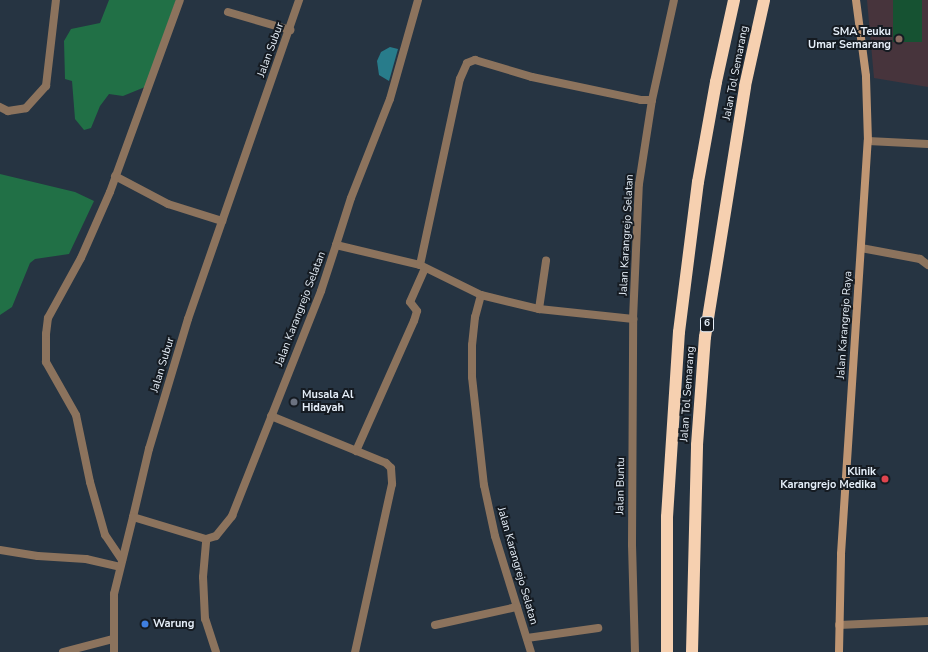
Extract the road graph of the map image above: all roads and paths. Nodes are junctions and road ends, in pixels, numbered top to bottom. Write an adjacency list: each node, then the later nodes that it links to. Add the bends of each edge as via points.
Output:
1 (56, 0): 12 (street, via 46,86 26,108 8,111)
2 (180, 0): 15 (street)
3 (299, 0): 10 (street, Jalan Subur)
4 (418, 0): 17 (street, via 390,99 350,198)
5 (674, 0): 11 (street, Jalan Karangrejo Selatan)
6 (734, 0): 44 (highway, Jalan Tol Semarang, via 698,182 679,325 667,517)
7 (764, 0): 45 (highway, Jalan Tol Semarang / 6, via 745,86 705,337 697,445)
8 (856, 0): 13 (main road, Jalan Karangrejo Raya, via 866,76)
9 (228, 12): 10 (street)
10 (290, 30): 16 (street, Jalan Subur)
11 (652, 100): 21 (street, via 641,100 532,77 475,60 467,63 460,79); 24 (street, Jalan Karangrejo Selatan, via 639,184)
12 (0, 107)
13 (868, 141): 14 (street); 18 (main road, Jalan Karangrejo Raya)
14 (928, 144)
15 (115, 176): 16 (street, via 168,204); 30 (street, via 81,258 48,318 44,350 51,374 76,415 90,482 105,535)
16 (222, 221): 27 (street, Jalan Subur, via 188,318 149,449)
17 (336, 245): 21 (street, Jalan Karangrejo Selatan); 25 (street, Jalan Karangrejo Selatan, via 321,291)
18 (861, 248): 20 (street, via 920,259); 34 (main road, Jalan Karangrejo Raya)
19 (546, 261): 23 (street)
20 (928, 265)
21 (422, 267): 22 (street, Jalan Karangrejo Selatan); 26 (street, via 410,302 417,311 414,321)
22 (481, 295): 23 (street, Jalan Karangrejo Selatan); 31 (street, Jalan Karangrejo Selatan, via 475,317 472,345 476,422 492,523)
23 (539, 309): 24 (street, Jalan Karangrejo Selatan)
24 (633, 319): 43 (street, Jalan Buntu, via 632,545)
25 (271, 416): 26 (street); 28 (street, Jalan Karangrejo Selatan, via 232,516 216,536)
26 (356, 451): 41 (street, via 389,465 393,475)
27 (133, 517): 28 (street); 30 (street)
28 (206, 539): 40 (street, via 203,577 205,618)
29 (0, 550): 30 (street)
30 (121, 563): 36 (street, via 114,594)
31 (517, 607): 33 (street); 37 (street, Jalan Karangrejo Selatan)
32 (928, 621): 34 (street)
33 (435, 625)
34 (839, 625): 46 (main road, Jalan Karangrejo Raya)
35 (598, 628): 37 (street)
36 (113, 638): 38 (street); 39 (street)
37 (527, 638): 42 (street, Jalan Karangrejo Selatan)
38 (62, 652)
39 (114, 652)
40 (216, 652)
41 (355, 652)
42 (531, 652)
43 (635, 652)
44 (667, 652)
45 (692, 652)
46 (839, 652)

